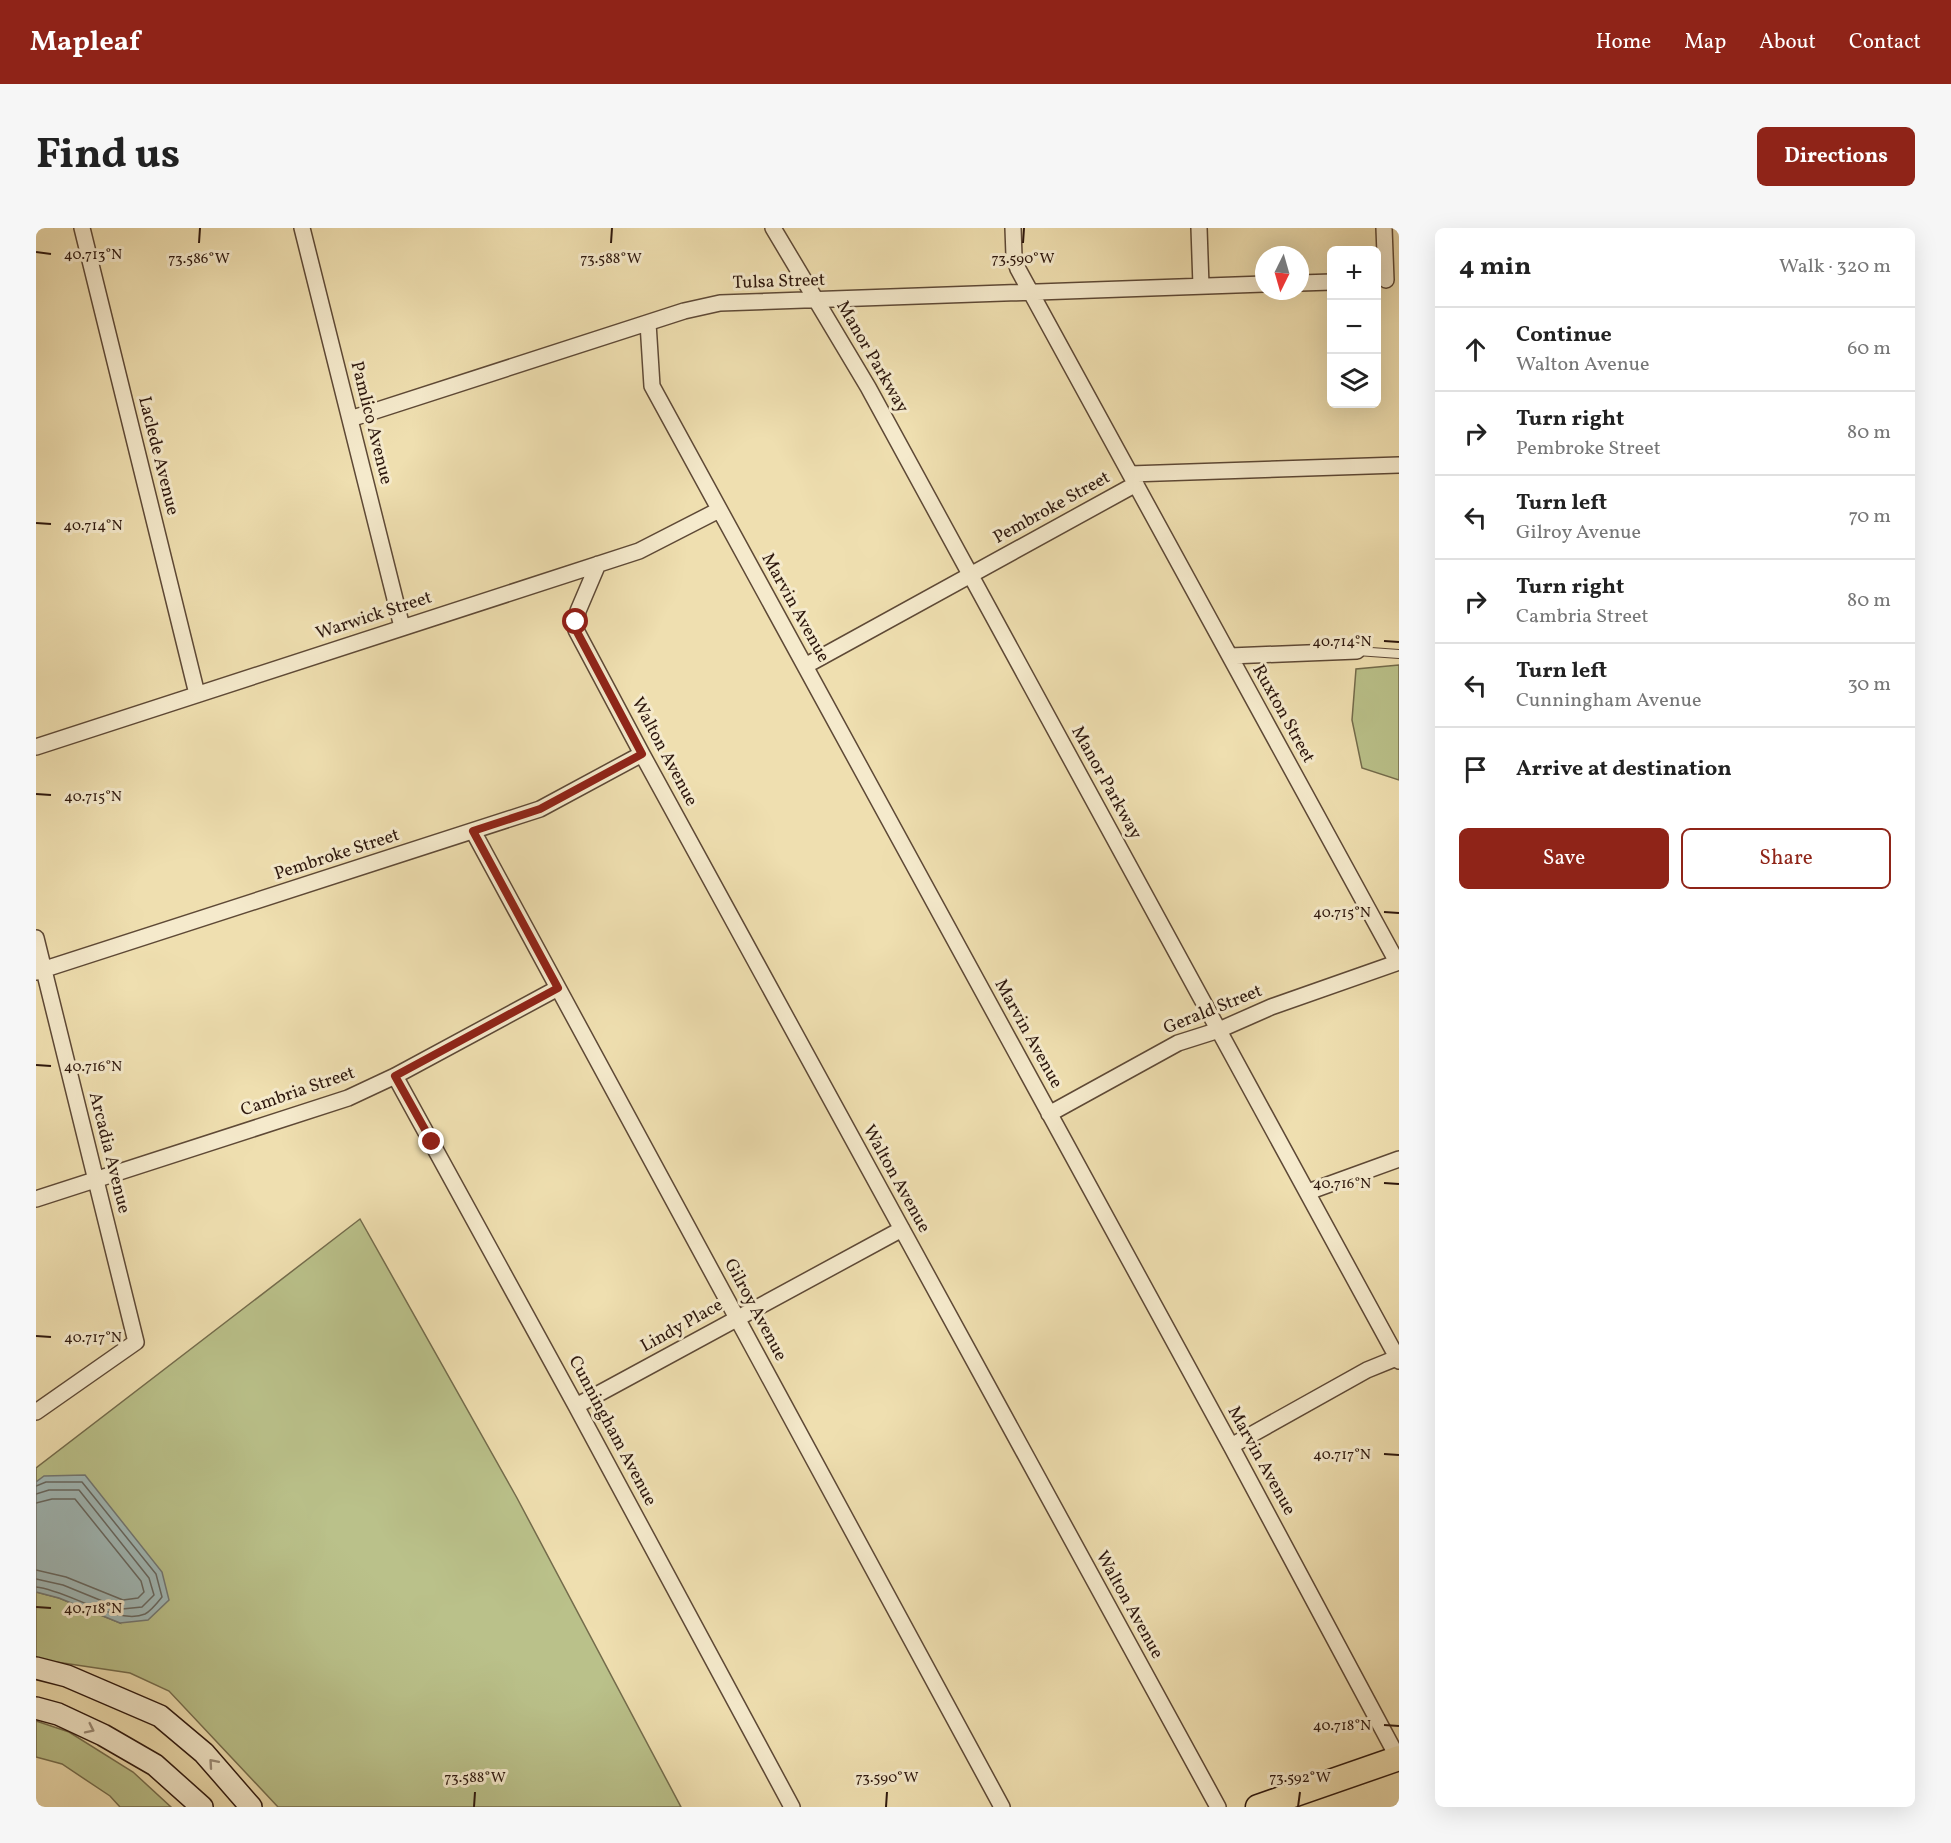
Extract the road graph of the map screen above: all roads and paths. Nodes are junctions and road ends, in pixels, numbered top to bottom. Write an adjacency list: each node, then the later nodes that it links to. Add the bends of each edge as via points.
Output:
1 (82, 228): 26 (street, Laclede Avenue)
2 (302, 228): 15 (street, Pamlico Avenue)
3 (774, 228): 13 (street, Manor Parkway)
4 (1013, 228): 12 (street, Ruxton Street, via 1014,256)
5 (1199, 228): 11 (street)
6 (1384, 228): 7 (street)
7 (1387, 280)
8 (1327, 282): 9 (street)
9 (1309, 283)
10 (1255, 284): 11 (street, Tulsa Street)
11 (1201, 286): 12 (street, Tulsa Street)
12 (1031, 292): 13 (street, Tulsa Street); 17 (street, Ruxton Street)
13 (816, 300): 14 (street, Tulsa Street, via 720,303); 20 (street, Manor Parkway)
14 (648, 323): 15 (street, Tulsa Street); 18 (street, Marvin Avenue, via 652,386)
15 (350, 420): 21 (street, Pamlico Avenue)
16 (1399, 465): 17 (street, Pembroke Street)
17 (1133, 479): 20 (street, Pembroke Street); 24 (street, Ruxton Street)
18 (719, 510): 19 (street, Warwick Street, via 639,551); 25 (street, Marvin Avenue)
19 (598, 564): 21 (street, Warwick Street); 28 (street, Walton Avenue, via 578,611 576,630)
20 (970, 575): 25 (street, Pembroke Street); 34 (street, Manor Parkway)
21 (402, 627): 26 (street, Warwick Street)
22 (1357, 651): 23 (lane); 24 (street)
23 (1399, 654)
24 (1230, 656): 31 (street, Ruxton Street)
25 (805, 666): 36 (street, Marvin Avenue)
26 (197, 694): 27 (street, Warwick Street)
27 (36, 747)
28 (642, 754): 29 (street, Pembroke Street, via 540,809); 41 (street, Walton Avenue)
29 (473, 831): 32 (street, Pembroke Street); 33 (street, Gilroy Avenue)
30 (36, 938): 32 (street, Arcadia Avenue)
31 (1398, 962): 34 (street, Gerald Street, via 1271,1007)
32 (40, 971): 38 (street, Arcadia Avenue)
33 (558, 988): 35 (street, Cambria Street); 42 (street, Gilroy Avenue)
34 (1219, 1030): 36 (street, Gerald Street, via 1178,1043); 39 (street, Manor Parkway)
35 (395, 1076): 38 (street, Cambria Street, via 348,1098); 44 (street, Cunningham Avenue)
36 (1049, 1114): 46 (street, Marvin Avenue)
37 (1399, 1159): 39 (street)
38 (96, 1179): 40 (street, Cambria Street); 45 (street, Arcadia Avenue, via 136,1341)
39 (1308, 1192): 43 (street, Manor Parkway)
40 (36, 1198)
41 (902, 1229): 42 (street, Lindy Place); 54 (street, Walton Avenue)
42 (737, 1318): 44 (street, Lindy Place); 53 (street, Gilroy Avenue)
43 (1398, 1359): 46 (street, via 1367,1370)
44 (576, 1406): 52 (street, Cunningham Avenue)
45 (36, 1412)
46 (1231, 1446): 49 (street, Marvin Avenue)
47 (36, 1668): 51 (main road, one-way to 47, via 204,1753 160,1716 67,1676)
48 (36, 1708): 50 (main road, one-way to 50, via 103,1735 155,1765)
49 (1399, 1758): 55 (main road)
50 (202, 1807)
51 (251, 1807)
52 (792, 1807)
53 (1002, 1807)
54 (1218, 1807)
55 (1258, 1807)

